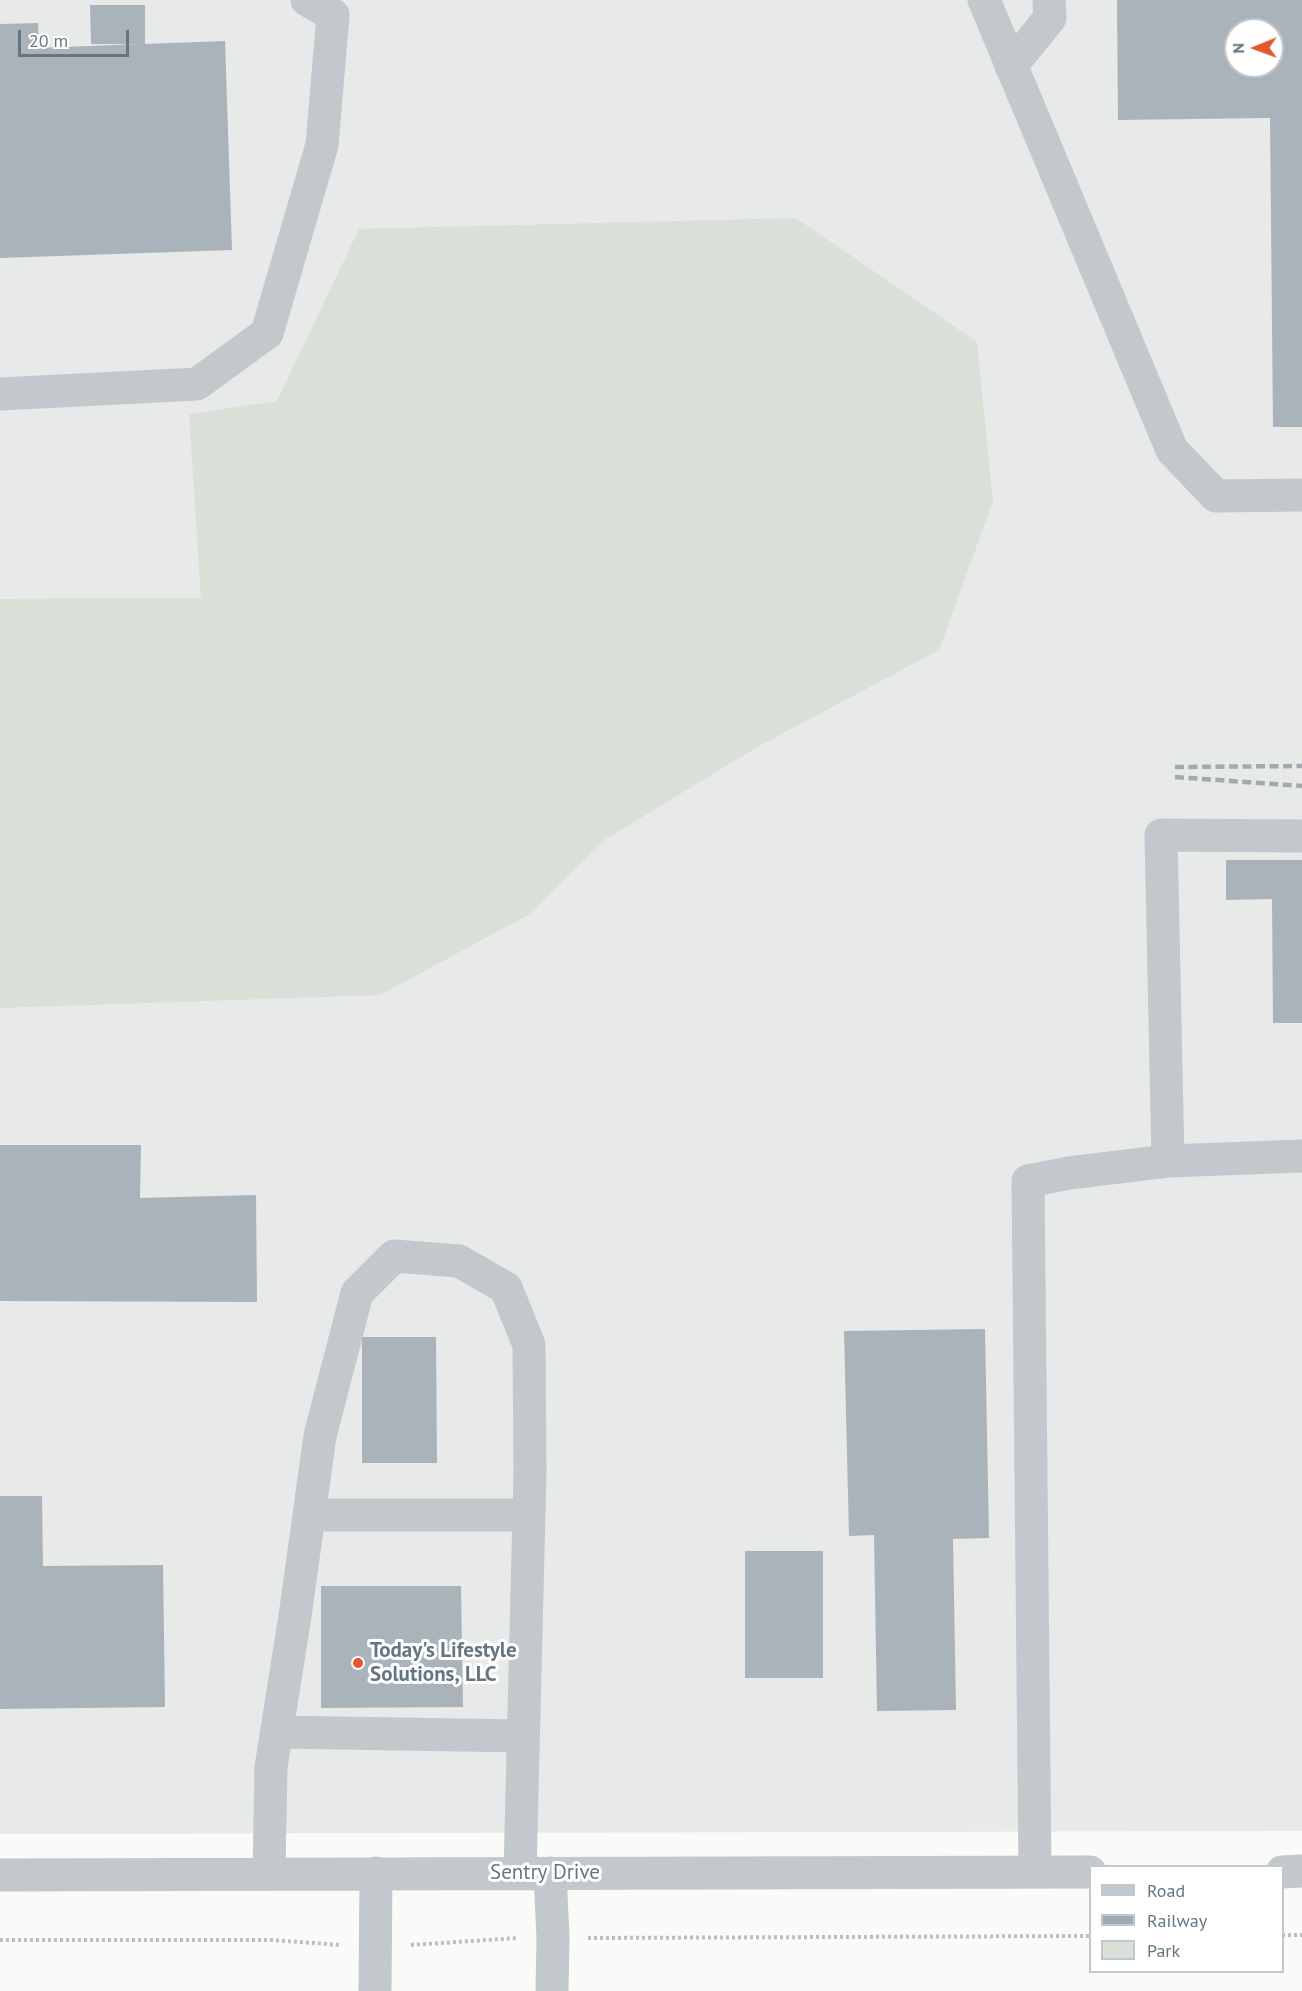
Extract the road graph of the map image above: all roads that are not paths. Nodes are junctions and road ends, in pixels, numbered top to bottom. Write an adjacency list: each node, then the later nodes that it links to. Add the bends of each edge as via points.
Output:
1 (307, 0): 5 (street, via 333,15 322,145 267,333 197,384)
2 (984, 0): 4 (street)
3 (1049, 0): 4 (street, via 1050,18)
4 (1011, 66): 6 (street, via 1172,450 1216,496)
5 (0, 394)
6 (1302, 495)
7 (1302, 836): 9 (street, via 1161,835)
8 (1302, 1156): 9 (street)
9 (1168, 1161): 15 (street, via 1028,1181)
10 (309, 1515): 11 (street); 11 (street, via 320,1436 357,1293 394,1256 459,1261 506,1288 529,1345); 12 (street)
11 (529, 1515): 13 (street)
12 (277, 1732): 13 (street); 20 (street, via 271,1767)
13 (523, 1736): 19 (street)
14 (1302, 1871): 17 (street)
15 (1035, 1872): 16 (street, Sentry Drive); 19 (street, Sentry Drive)
16 (1089, 1872)
17 (1284, 1872)
18 (376, 1873): 19 (street, Sentry Drive); 20 (street, Sentry Drive); 22 (street)
19 (535, 1873): 23 (street, via 553,1938)
20 (270, 1874): 21 (street, Sentry Drive)
21 (0, 1875)
22 (375, 1991)
23 (552, 1991)

